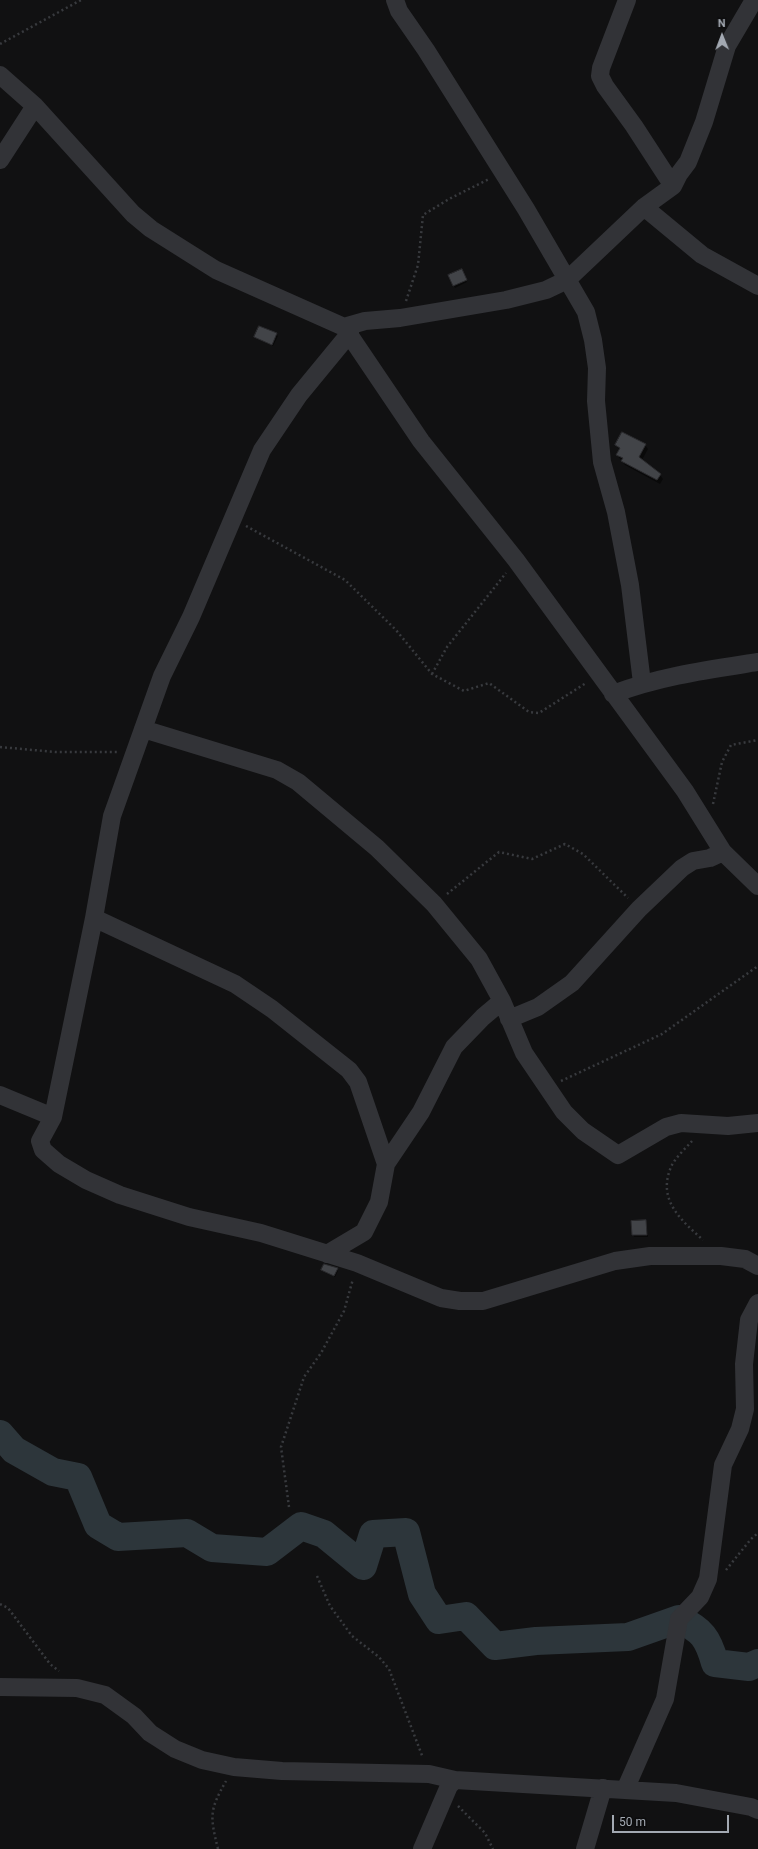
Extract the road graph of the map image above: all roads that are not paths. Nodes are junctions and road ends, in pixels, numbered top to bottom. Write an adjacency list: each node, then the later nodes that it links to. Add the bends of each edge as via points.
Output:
1 (395, 0): 9 (street, via 399,11 503,172)
2 (627, 0): 7 (street, via 600,76)
3 (754, 0): 7 (street, via 727,46 704,122 688,162)
4 (0, 75): 5 (street)
5 (35, 106): 6 (street); 11 (street, via 133,214 151,229 216,270)
6 (0, 160)
7 (673, 186): 8 (street)
8 (644, 207): 9 (street); 10 (street, via 702,254)
9 (567, 280): 11 (street, via 530,295 400,318 365,321); 13 (street, via 586,312 593,340 602,462 616,512 630,585)
10 (758, 286)
11 (347, 330): 14 (street, via 421,441 516,560); 15 (street, via 262,450 191,618 162,676)
12 (758, 662): 13 (street)
13 (642, 683): 14 (street)
14 (613, 694): 16 (street, via 685,791)
15 (143, 729): 18 (street, via 112,816); 19 (street, via 277,770 298,782 377,848 434,904 479,959)
16 (723, 852): 17 (street); 20 (street, via 710,858 693,861 682,868 639,909 572,983 538,1007)
17 (758, 886)
18 (94, 918): 22 (street); 24 (street, via 235,984 272,1009 349,1070 358,1082)
19 (502, 1001): 20 (street); 24 (street, via 454,1047 421,1112)
20 (509, 1019): 23 (street, via 524,1053 564,1112 578,1126 618,1155 666,1127 681,1123 728,1126)
21 (0, 1095): 22 (street)
22 (53, 1117): 25 (street, via 40,1140 43,1150 59,1164 86,1180 120,1195 182,1214 261,1233)
23 (758, 1123)
24 (386, 1164): 25 (street, via 379,1202 364,1232)
25 (328, 1254): 26 (street, via 357,1263 441,1298 460,1301 483,1301 615,1261 650,1256 721,1256 745,1259)
26 (758, 1266)
27 (758, 1303): 31 (street, via 749,1320 744,1364 745,1410 740,1429 723,1465 708,1579 700,1597 679,1619 665,1698)
28 (0, 1687): 29 (street, via 77,1688 105,1695 134,1716 150,1733 175,1749 202,1760 234,1767 282,1771 429,1774)
29 (452, 1783): 30 (street); 33 (street)
30 (603, 1788): 31 (street); 34 (street)
31 (626, 1790): 32 (street, via 676,1792)
32 (758, 1810)
33 (422, 1849)
34 (585, 1849)

